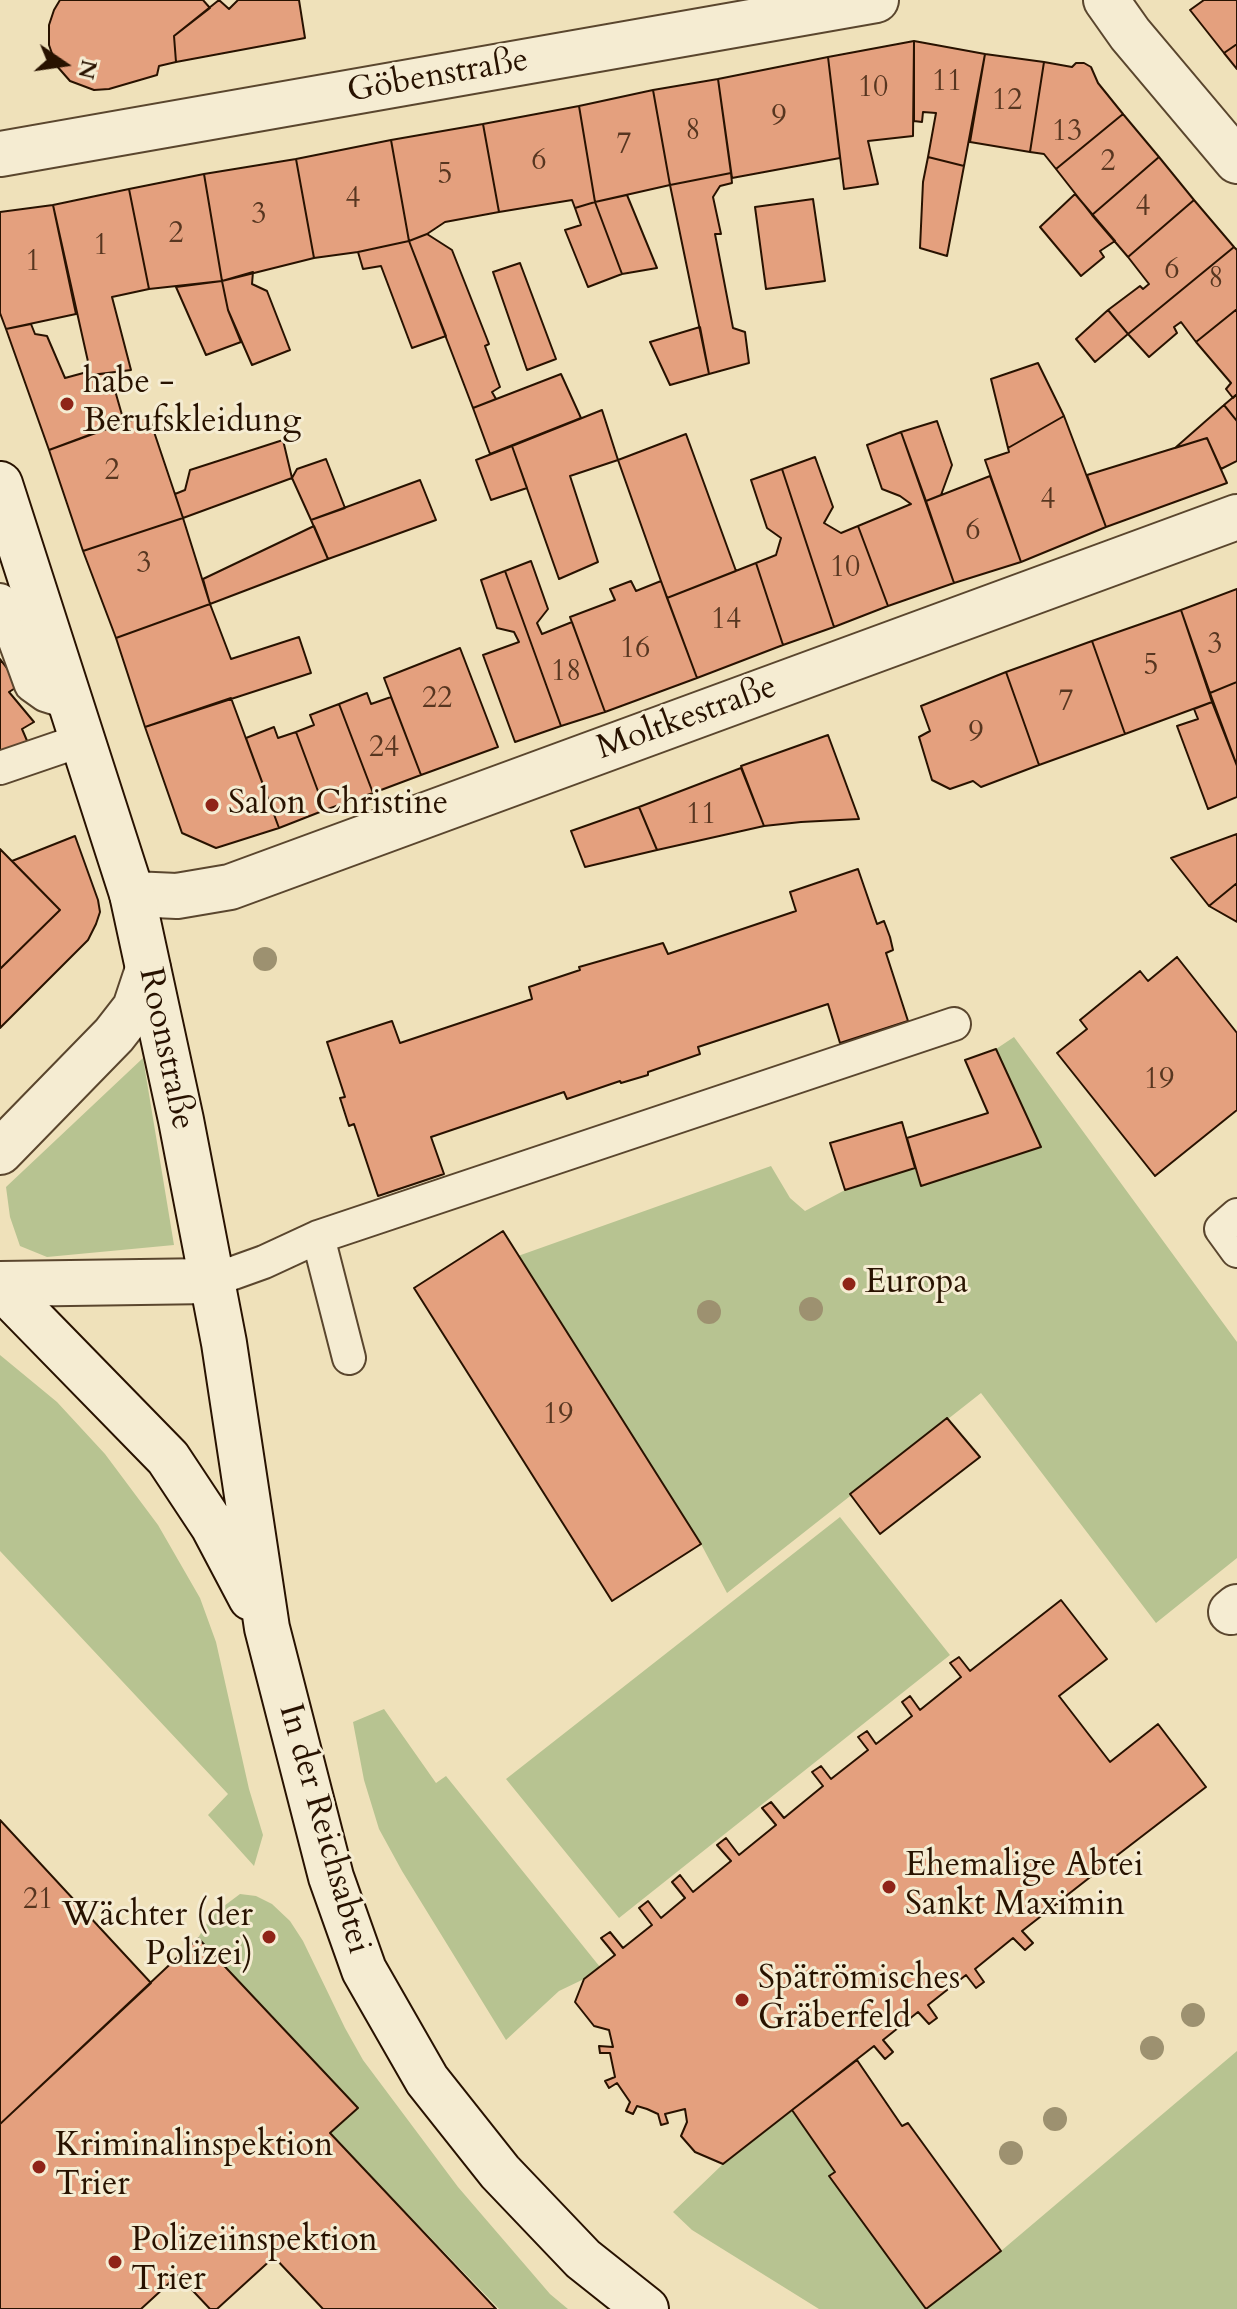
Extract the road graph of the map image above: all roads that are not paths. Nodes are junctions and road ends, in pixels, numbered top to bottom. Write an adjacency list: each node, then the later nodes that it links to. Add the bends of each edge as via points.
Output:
1 (876, 0): 3 (street, Göbenstraße)
2 (1106, 0): 4 (street)
3 (0, 154)
4 (1237, 161)
5 (0, 484): 8 (street, Roonstraße)
6 (1237, 517): 10 (street, Moltkestraße, via 230,887 177,896)
7 (0, 600): 8 (lane, via 31,685)
8 (76, 721): 9 (lane); 10 (street, Roonstraße)
9 (0, 768)
10 (132, 894): 11 (street, Roonstraße)
11 (148, 969): 13 (street, via 135,1008 114,1035); 17 (street, Roonstraße)
12 (954, 1024): 15 (lane)
13 (0, 1152)
14 (1237, 1215): 16 (lane, via 1221,1229)
15 (318, 1237): 17 (lane); 19 (lane)
16 (1237, 1251)
17 (211, 1281): 18 (street); 20 (street, Roonstraße)
18 (0, 1285): 20 (street, via 168,1458 213,1526)
19 (349, 1358)
20 (267, 1628): 21 (street, In der Reichsabtei, via 331,1877 364,1970 427,2080 500,2172 583,2259)
21 (646, 2309)

